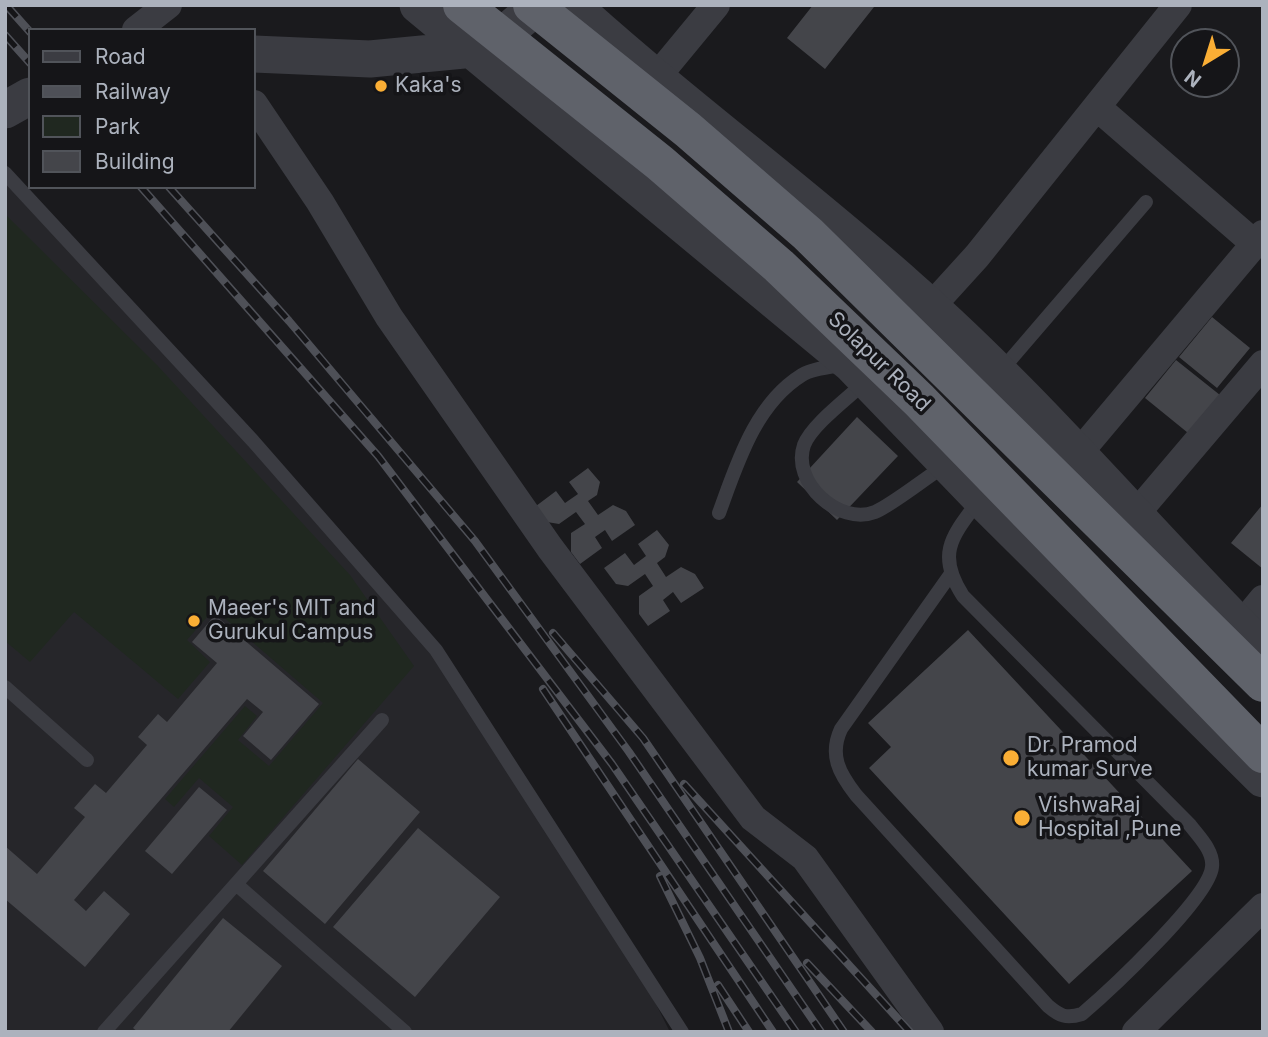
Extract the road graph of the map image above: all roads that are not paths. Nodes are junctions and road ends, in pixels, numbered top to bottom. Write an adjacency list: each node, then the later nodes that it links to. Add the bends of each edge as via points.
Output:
1 (168, 5): 8 (street)
2 (418, 5): 9 (street)
3 (461, 5): 9 (highway, Solapur Road)
4 (572, 5): 11 (street)
5 (716, 5): 11 (street)
6 (1178, 5): 14 (street)
7 (535, 6): 9 (street); 11 (highway, Solapur Road)
8 (139, 28)
9 (488, 43): 10 (street, via 370,59); 21 (highway, Solapur Road, via 660,163 779,266)
10 (256, 54)
11 (649, 85): 19 (highway, Solapur Road, via 808,234)
12 (28, 97): 15 (street)
13 (256, 107): 41 (street, via 389,317 550,548 753,818 805,858)
14 (1098, 108): 18 (street); 19 (street)
15 (5, 110)
16 (5, 173): 40 (lane, via 253,441 436,650)
17 (1146, 202): 22 (lane)
18 (1259, 239): 23 (street)
19 (919, 320): 22 (street); 30 (highway, Solapur Road)
20 (1263, 364): 27 (street)
21 (868, 366): 24 (highway, Solapur Road); 24 (lane, via 804,444 802,465 808,483 838,512 875,512); 26 (lane, via 804,373 777,395 753,430)
22 (998, 374): 23 (street)
23 (1077, 454): 27 (street)
24 (956, 455): 25 (highway, Solapur Road)
25 (987, 488): 28 (lane, via 954,533 947,552); 33 (highway, Solapur Road); 35 (street)
26 (719, 513)
27 (1134, 516): 29 (street)
28 (950, 575): 28 (lane, via 841,729 834,752 837,766 856,795 1048,1006 1069,1018 1082,1014 1186,910 1206,885 1213,866 1208,848 1190,825 964,596)
29 (1255, 625)
30 (1263, 683)
31 (5, 687): 34 (lane)
32 (382, 720): 36 (lane)
33 (1263, 754)
34 (88, 760)
35 (1263, 779)
36 (236, 884): 38 (lane); 39 (lane)
37 (1263, 907): 42 (street)
38 (104, 1032)
39 (405, 1032)
40 (682, 1032)
41 (930, 1032)
42 (1136, 1032)

